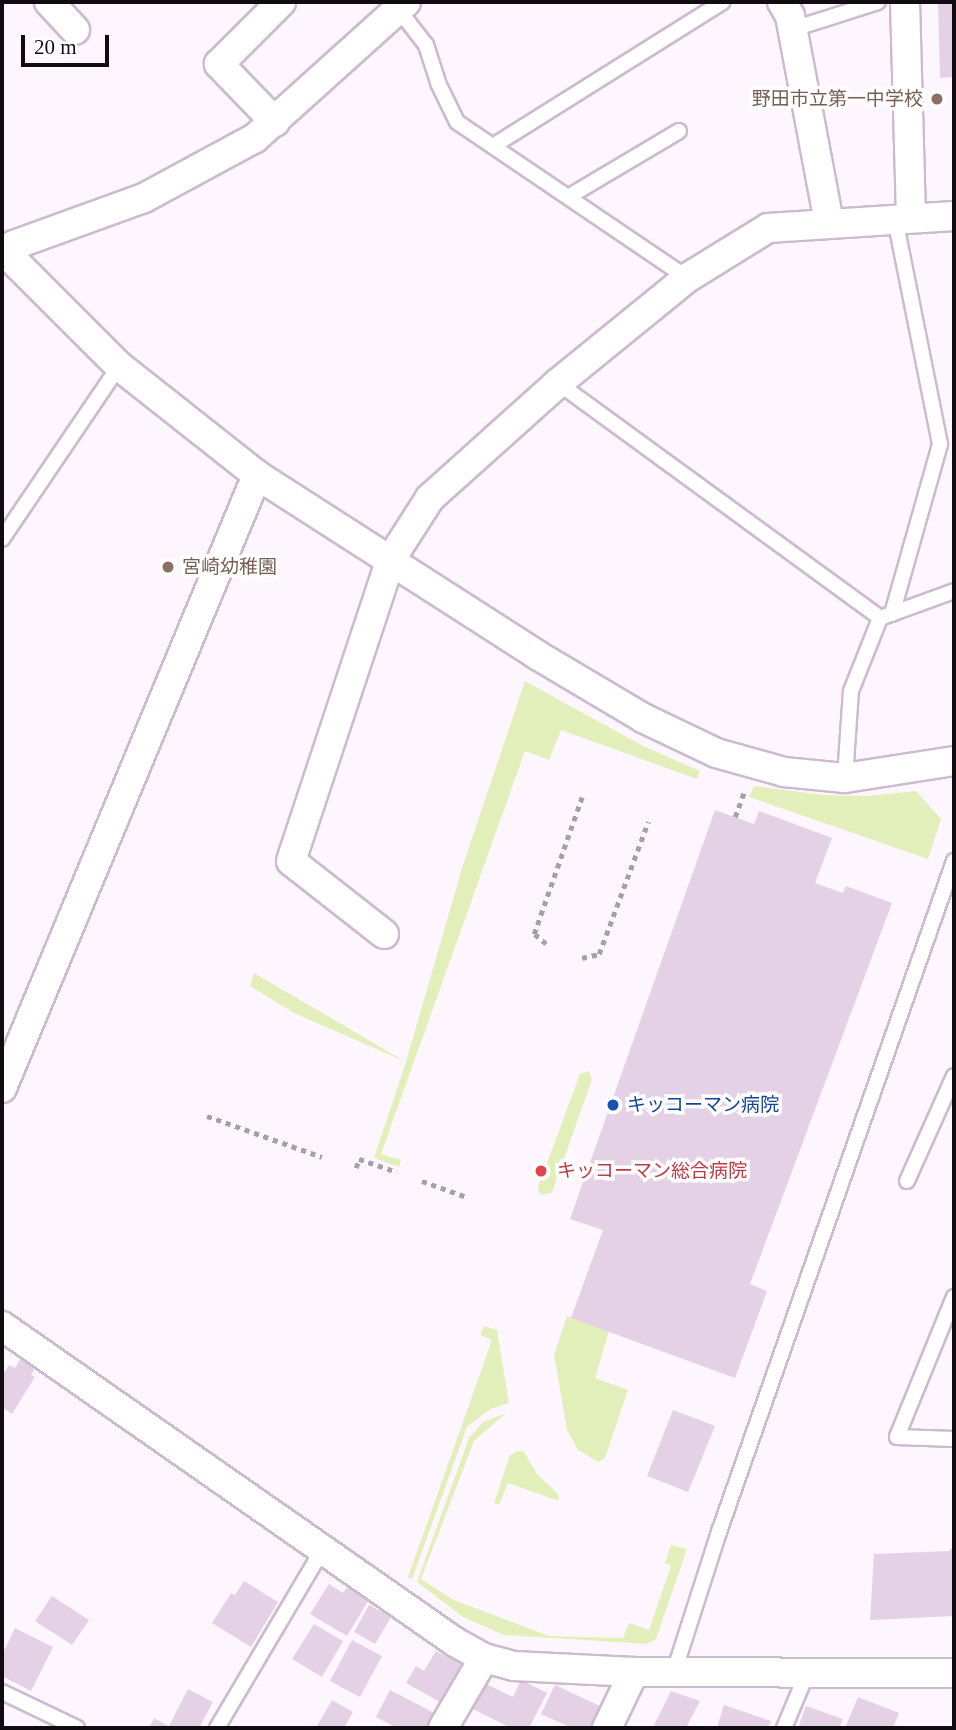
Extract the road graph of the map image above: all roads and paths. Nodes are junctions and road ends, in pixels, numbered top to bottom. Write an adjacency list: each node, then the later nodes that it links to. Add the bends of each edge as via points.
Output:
1 (49, 2): 9 (street)
2 (281, 2): 10 (street, via 219,64)
3 (723, 2): 12 (lane)
4 (782, 2): 8 (street)
5 (878, 2): 8 (lane)
6 (905, 2): 15 (street)
7 (402, 6): 10 (street); 12 (lane, via 426,45 457,122)
8 (793, 29): 16 (street)
9 (75, 30)
10 (275, 122): 17 (street, via 179,182)
11 (679, 131): 13 (lane)
12 (493, 146): 13 (lane)
13 (568, 197): 18 (lane)
14 (954, 216): 15 (street)
15 (903, 218): 16 (street); 25 (lane, via 940,444)
16 (829, 223): 18 (street, via 768,228)
17 (3, 252): 19 (street)
18 (687, 278): 20 (street)
19 (119, 366): 21 (street); 22 (lane)
20 (558, 383): 23 (street, via 430,498); 25 (lane)
21 (257, 475): 23 (street); 37 (street)
22 (2, 538)
23 (391, 559): 27 (street, via 643,718 716,753 784,772); 33 (street, via 291,861)
24 (954, 591): 25 (lane)
25 (886, 616): 27 (lane, via 851,691)
26 (954, 761): 27 (street)
27 (845, 778)
28 (749, 779): 30 (path)
29 (582, 797): 34 (path, via 534,934)
30 (735, 817)
31 (648, 821): 35 (path, via 599,954)
32 (954, 861): 51 (lane)
33 (384, 934)
34 (546, 944)
35 (582, 958)
36 (954, 1076): 43 (lane)
37 (2, 1088)
38 (207, 1116): 39 (path)
39 (322, 1157)
40 (356, 1168): 41 (path, via 359,1159)
41 (397, 1172)
42 (422, 1181): 44 (path)
43 (907, 1181)
44 (464, 1196)
45 (954, 1297): 47 (lane, via 897,1437)
46 (2, 1326): 48 (street)
47 (954, 1439)
48 (323, 1549): 49 (street); 56 (lane)
49 (484, 1658): 50 (street, via 514,1666); 57 (street)
50 (634, 1672): 51 (street); 58 (street)
51 (674, 1672): 52 (street)
52 (807, 1673): 53 (street); 59 (lane)
53 (954, 1674)
54 (2, 1692): 55 (lane)
55 (77, 1728)
56 (217, 1728)
57 (443, 1728)
58 (607, 1728)
59 (784, 1728)

